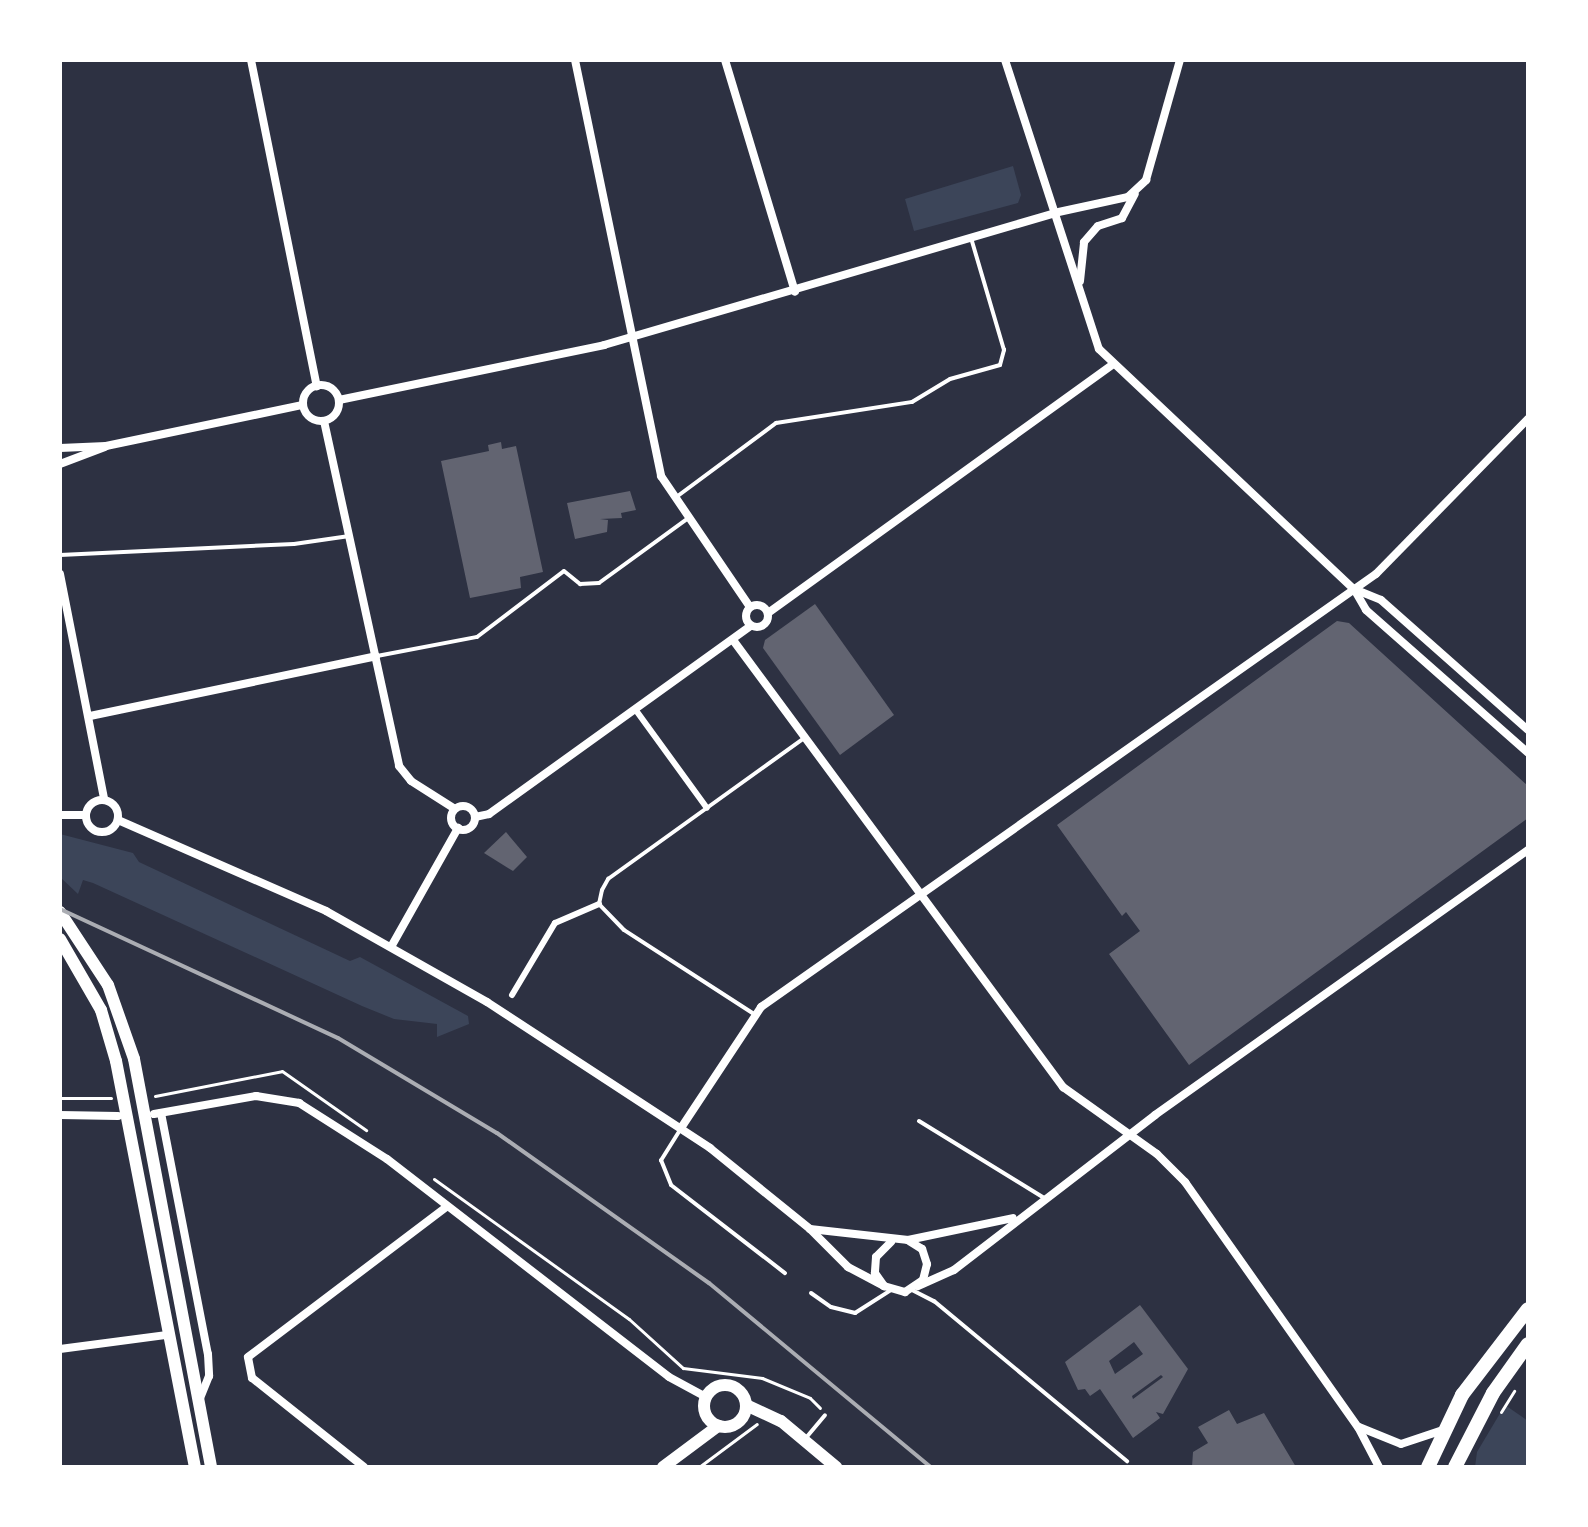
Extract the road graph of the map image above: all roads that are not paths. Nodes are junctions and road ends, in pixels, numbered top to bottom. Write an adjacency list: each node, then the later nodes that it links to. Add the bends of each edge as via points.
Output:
1 (251, 60): 13 (street)
2 (575, 60): 11 (street)
3 (725, 60): 10 (street)
4 (1005, 60): 7 (street)
5 (1180, 60): 6 (street, via 1146,180)
6 (1135, 193): 7 (street); 9 (street, via 1122,218 1098,226 1084,242)
7 (1054, 213): 8 (street); 9 (street)
8 (971, 238): 10 (street); 21 (lane, via 1004,350 1000,365 950,379 912,402 776,423)
9 (1079, 291): 12 (street, via 1094,340)
10 (795, 292): 11 (street)
11 (633, 335): 14 (street); 21 (street, via 661,476)
12 (1113, 364): 26 (street); 28 (street)
13 (317, 386): 14 (street, via 329,387); 15 (street, via 306,393)
14 (339, 400): 17 (street, via 335,415)
15 (303, 405): 17 (street, via 312,419); 18 (street)
16 (1528, 419): 26 (street, via 1376,574)
17 (324, 421): 23 (street)
18 (106, 446): 19 (street); 20 (street)
19 (60, 448)
20 (60, 464)
21 (673, 499): 22 (street)
22 (687, 519): 27 (street); 31 (lane, via 599,583 580,584 564,571 477,637)
23 (351, 536): 24 (lane, via 294,544); 31 (street)
24 (60, 555)
25 (60, 574): 33 (street)
26 (1354, 589): 34 (street, via 1381,600); 36 (street, via 1366,610); 46 (street)
27 (750, 607): 28 (street, via 762,606); 29 (street, via 745,615)
28 (768, 613): 29 (street, via 765,624)
29 (751, 626): 30 (street)
30 (733, 640): 32 (street); 35 (street)
31 (376, 656): 33 (street); 39 (street, via 401,771)
32 (635, 709): 38 (street); 42 (street, via 489,814)
33 (90, 716): 37 (street)
34 (1528, 730)
35 (804, 738): 38 (lane); 46 (street)
36 (1528, 753)
37 (104, 799): 41 (street, via 93,801); 43 (street, via 117,808)
38 (707, 808): 47 (lane, via 608,879)
39 (455, 809): 42 (street, via 465,806); 44 (street, via 451,817)
40 (60, 815): 41 (street)
41 (86, 815): 43 (street, via 98,831 108,831)
42 (475, 817): 44 (street, via 469,828)
43 (118, 820): 50 (street, via 267,883)
44 (458, 828): 50 (street)
45 (1528, 850): 57 (street)
46 (918, 896): 52 (street); 57 (street, via 1063,1087)
47 (599, 904): 51 (street, via 555,923); 52 (lane, via 624,930)
48 (60, 912): 73 (main road, via 108,985 134,1059)
49 (60, 939): 69 (main road, via 101,1010 116,1061)
50 (391, 947): 56 (street, via 497,1008)
51 (512, 995)
52 (754, 1014): 56 (street)
53 (60, 1115): 54 (street)
54 (118, 1116)
55 (919, 1121): 58 (lane)
56 (681, 1128): 61 (street); 64 (lane, via 662,1152 662,1168 671,1185)
57 (1128, 1136): 58 (street); 77 (street, via 1167,1162 1185,1182)
58 (1044, 1198): 60 (street)
59 (446, 1207): 72 (street, via 669,1377); 73 (street, via 299,1103 271,1096 158,1114 208,1354 209,1376); 83 (street, via 253,1349 248,1367 252,1378)
60 (1017, 1217): 62 (street); 66 (street, via 954,1270)
61 (810, 1229): 63 (street); 65 (street, via 848,1267)
62 (908, 1240): 63 (street); 66 (street, via 922,1249 927,1264)
63 (892, 1241): 65 (street, via 876,1257 875,1273)
64 (785, 1273)
65 (887, 1288): 66 (street); 67 (lane, via 855,1313 840,1311)
66 (915, 1288): 80 (lane)
67 (811, 1293)
68 (1528, 1309): 78 (main road, via 1485,1361)
69 (167, 1335): 71 (street); 81 (main road)
70 (1528, 1344): 88 (main road, via 1493,1393)
71 (60, 1349)
72 (706, 1397): 74 (main road, via 715,1387 729,1385 741,1392); 76 (main road, via 706,1414)
73 (198, 1403): 82 (main road)
74 (746, 1405): 76 (main road, via 738,1423); 79 (main road, via 764,1409)
75 (825, 1415): 79 (lane)
76 (718, 1426): 84 (main road)
77 (1358, 1427): 78 (street, via 1401,1444); 86 (street)
78 (1446, 1429): 87 (main road)
79 (804, 1440): 85 (main road)
80 (1127, 1461)
81 (195, 1467)
82 (211, 1467)
83 (364, 1467)
84 (663, 1467)
85 (836, 1467)
86 (1379, 1467)
87 (1428, 1467)
88 (1455, 1467)

